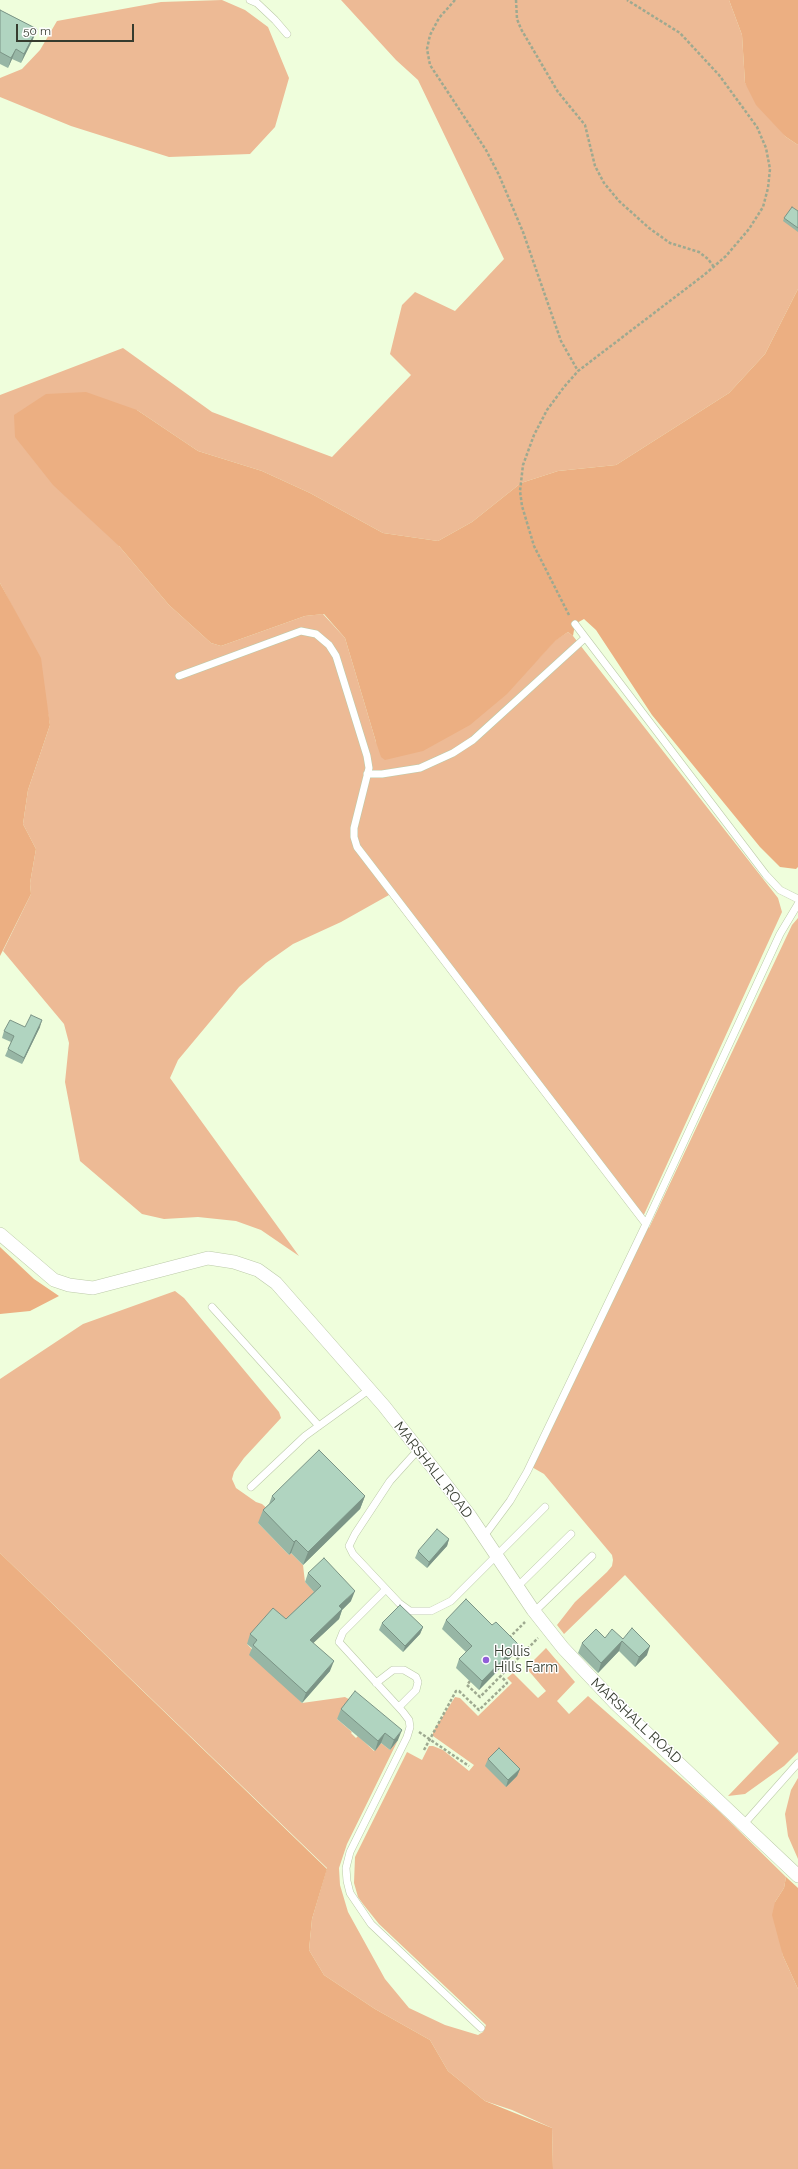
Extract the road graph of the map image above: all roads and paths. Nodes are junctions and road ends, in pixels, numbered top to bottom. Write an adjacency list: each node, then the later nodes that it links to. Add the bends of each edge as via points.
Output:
1 (250, 0): 5 (lane, via 275,20)
2 (455, 0): 7 (path, via 439,18 430,35 427,49 430,65 486,150 499,175 560,341)
3 (516, 0): 6 (path, via 517,19 521,29 558,92 585,125 595,166 604,184 649,228 670,243 699,252)
4 (627, 0): 6 (path, via 680,33 698,50 757,127 766,148 770,169 763,207 749,229)
5 (287, 34)
6 (714, 267): 7 (path)
7 (578, 371): 8 (path, via 548,410 534,435 523,465 520,491 526,524 534,546)
8 (575, 624): 9 (lane)
9 (585, 638): 11 (lane, via 484,730 452,753 420,768); 12 (lane, via 766,875 780,890)
10 (180, 676): 11 (lane, via 301,631 316,634 329,645 336,656 363,737 369,768)
11 (367, 774): 14 (lane, via 354,828 357,847)
12 (798, 899)
13 (798, 904): 14 (lane, via 780,934)
14 (646, 1224): 23 (lane, via 527,1472 510,1501)
15 (0, 1234): 17 (street, MARSHALL ROAD, via 54,1280 68,1286 93,1288 208,1258 234,1262 258,1270 276,1283)
16 (212, 1307): 18 (lane)
17 (370, 1389): 18 (lane); 19 (street, MARSHALL ROAD)
18 (319, 1426): 20 (lane, via 284,1454)
19 (418, 1450): 23 (street, MARSHALL ROAD); 27 (lane, via 390,1481 349,1546 353,1554)
20 (251, 1487)
21 (545, 1507): 24 (lane)
22 (571, 1534): 26 (lane)
23 (484, 1536): 24 (street, MARSHALL ROAD)
24 (496, 1555): 26 (street, MARSHALL ROAD); 27 (lane, via 451,1601 432,1611 410,1611)
25 (592, 1556): 28 (lane)
26 (518, 1587): 28 (street, MARSHALL ROAD)
27 (386, 1589): 33 (lane, via 339,1637 341,1645)
28 (534, 1612): 29 (street, MARSHALL ROAD); 30 (path)
29 (548, 1629): 31 (path); 40 (street, MARSHALL ROAD, via 588,1676)
30 (505, 1643)
31 (501, 1676): 32 (path, via 480,1698 467,1685); 36 (path, via 507,1683 479,1710 456,1691)
32 (470, 1681)
33 (376, 1683): 34 (lane); 34 (lane, via 393,1670 404,1670 416,1677 416,1690)
34 (399, 1707): 35 (lane)
35 (410, 1727): 36 (path); 42 (lane, via 350,1852 346,1881 350,1893 371,1924)
36 (430, 1738): 37 (path); 39 (path)
37 (424, 1750)
38 (798, 1763): 40 (lane)
39 (469, 1766)
40 (743, 1825): 41 (street, MARSHALL ROAD)
41 (798, 1876)
42 (481, 2028)

